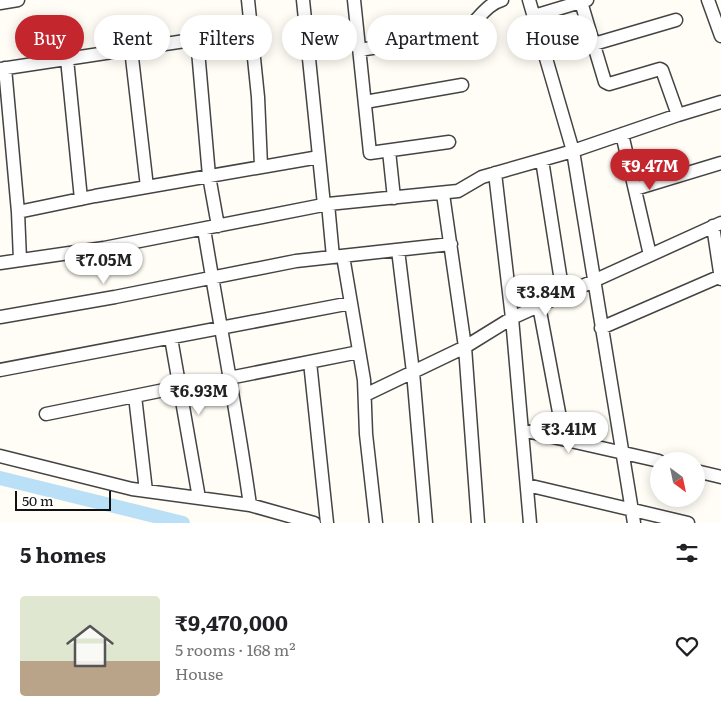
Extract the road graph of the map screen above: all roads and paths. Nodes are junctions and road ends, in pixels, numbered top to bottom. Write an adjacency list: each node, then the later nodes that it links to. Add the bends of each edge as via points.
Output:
1 (18, 0): 9 (street)
2 (248, 0): 10 (street)
3 (303, 0): 34 (street)
4 (354, 0): 17 (street)
5 (502, 0): 17 (street, via 488,7 467,30 456,35)
6 (529, 0): 11 (street)
7 (709, 0): 15 (street)
8 (584, 1): 12 (street); 13 (street)
9 (0, 3)
10 (250, 15)
11 (534, 15)
12 (537, 15)
13 (587, 15)
14 (676, 20): 16 (street)
15 (721, 36)
16 (597, 43)
17 (359, 50): 27 (street)
18 (597, 53): 29 (street, via 607,84 662,70)
19 (53, 60): 25 (street)
20 (66, 60): 44 (street)
21 (132, 60): 40 (street)
22 (199, 60): 39 (street)
23 (254, 60): 37 (street)
24 (547, 60): 33 (street)
25 (2, 68): 46 (street)
26 (462, 84): 27 (street)
27 (364, 102): 32 (street, via 370,153)
28 (721, 102): 29 (street)
29 (678, 115): 30 (street)
30 (622, 134): 33 (street); 41 (street)
31 (449, 142): 32 (street)
32 (389, 151): 43 (street)
33 (573, 151): 35 (street); 58 (street)
34 (319, 156): 37 (street); 45 (street)
35 (542, 160): 38 (street); 59 (street)
36 (721, 163): 41 (street)
37 (261, 166): 39 (street)
38 (495, 173): 42 (street, via 458,191); 63 (street)
39 (209, 176): 40 (street); 48 (street)
40 (147, 187): 44 (street)
41 (635, 189): 52 (street)
42 (443, 194): 43 (street); 50 (street)
43 (394, 198): 45 (street)
44 (81, 199): 46 (street)
45 (326, 205): 48 (street); 53 (street)
46 (18, 212): 54 (street)
47 (717, 224): 52 (street); 57 (street)
48 (218, 226): 49 (street)
49 (204, 229): 54 (street); 56 (street)
50 (451, 244): 51 (street); 67 (street)
51 (398, 250): 53 (street); 71 (street)
52 (650, 255): 58 (street)
53 (338, 257): 56 (street, via 296,261); 60 (street)
54 (20, 260): 55 (street)
55 (0, 262)
56 (212, 278): 62 (street); 64 (street)
57 (721, 278): 65 (street)
58 (594, 281): 59 (street); 65 (street)
59 (563, 294): 61 (street)
60 (351, 303): 64 (street); 68 (street)
61 (539, 306): 63 (street); 78 (street)
62 (0, 317)
63 (512, 318): 67 (street); 77 (street)
64 (220, 328): 66 (street); 72 (street)
65 (601, 328): 79 (street)
66 (171, 338): 70 (street); 73 (street)
67 (465, 347): 71 (street); 93 (street)
68 (359, 352): 69 (street); 74 (street)
69 (310, 362): 72 (street); 90 (street)
70 (0, 370)
71 (413, 372): 74 (street); 92 (street)
72 (229, 378): 87 (street)
73 (180, 387): 75 (street); 86 (street)
74 (365, 395): 91 (street)
75 (135, 396): 76 (street); 85 (street)
76 (46, 414)
77 (522, 430): 78 (street); 84 (street)
78 (564, 439): 79 (street)
79 (622, 452): 81 (street); 88 (street)
80 (0, 456): 85 (street)
81 (650, 459)
82 (705, 473): 83 (street)
83 (721, 477)
84 (527, 485): 88 (street); 94 (street)
85 (146, 491): 86 (street)
86 (199, 498): 87 (street)
87 (250, 505): 89 (street)
88 (632, 509): 95 (street); 96 (street)
89 (314, 523)
90 (327, 523)
91 (376, 523)
92 (426, 523)
93 (478, 523)
94 (530, 523)
95 (634, 523)
96 (688, 523)

